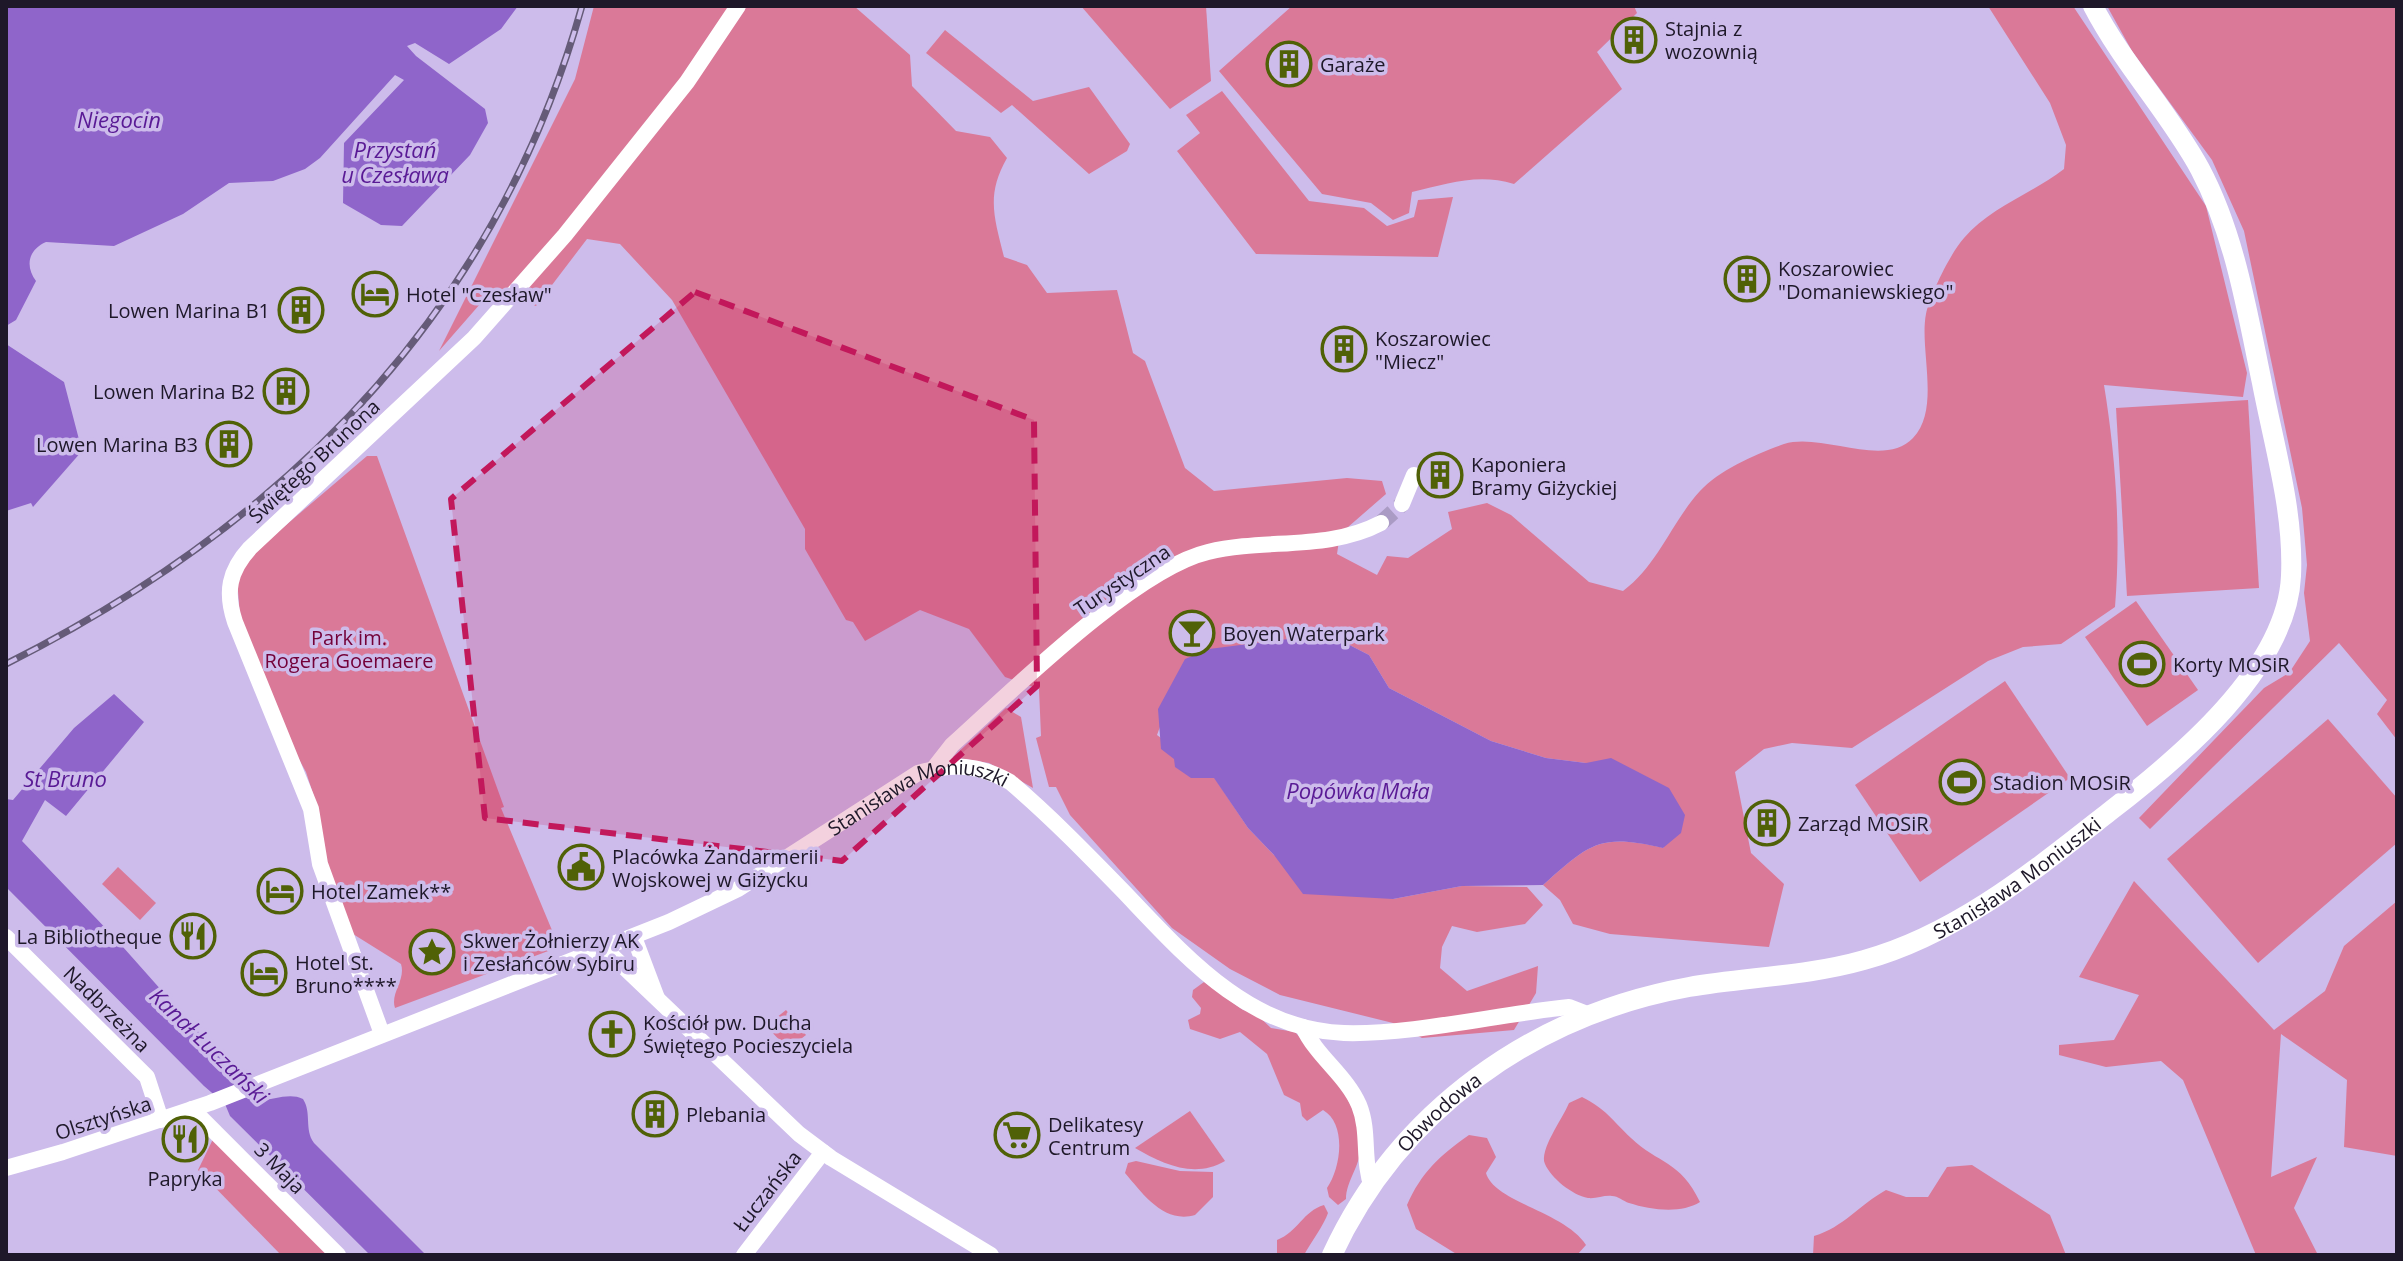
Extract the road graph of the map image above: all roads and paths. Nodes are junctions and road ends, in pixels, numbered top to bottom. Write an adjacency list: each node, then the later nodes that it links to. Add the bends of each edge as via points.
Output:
1 (738, 6): 13 (street, Świętego Brunona, via 687,82 494,315 439,374 250,548 231,575 235,622 311,809 320,864)
2 (2093, 6): 11 (main road, Stanisława Moniuszki, via 2198,166 2232,248 2289,523 2290,592 2273,641 2232,700 2147,782 2075,840 1957,920 1865,960 1692,987)
3 (1414, 475): 4 (street)
4 (1402, 504)
5 (1381, 523): 6 (street, Turystyczna, via 1345,539 1236,547 1176,564 1078,635 952,745)
6 (934, 768): 8 (street, Stanisława Moniuszki, via 918,773 738,889); 12 (street, Stanisława Moniuszki, via 975,767 1010,782 1192,962 1248,1004)
7 (6, 937): 16 (street, Nadbrzeżna, via 147,1077)
8 (634, 937): 9 (street, Stanisława Moniuszki); 10 (street)
9 (605, 949): 10 (street); 13 (street, Stanisława Moniuszki)
10 (658, 1000): 17 (street, via 773,1113)
11 (1587, 1014): 12 (street, Stanisława Moniuszki, via 1569,1007 1372,1032); 19 (main road, Obwodowa, via 1524,1045 1465,1086 1427,1119)
12 (1303, 1027): 19 (street, via 1359,1106)
13 (382, 1034): 14 (street, Stanisława Moniuszki)
14 (212, 1102): 15 (street, Olsztyńska)
15 (192, 1109): 16 (street, Olsztyńska); 20 (street, 3 Maja)
16 (161, 1120): 18 (street, Olsztyńska)
17 (823, 1152): 21 (street, Łuczańska); 22 (street)
18 (6, 1168)
19 (1372, 1187): 23 (main road, Obwodowa)
20 (338, 1255)
21 (744, 1255)
22 (991, 1255)
23 (1332, 1255)

